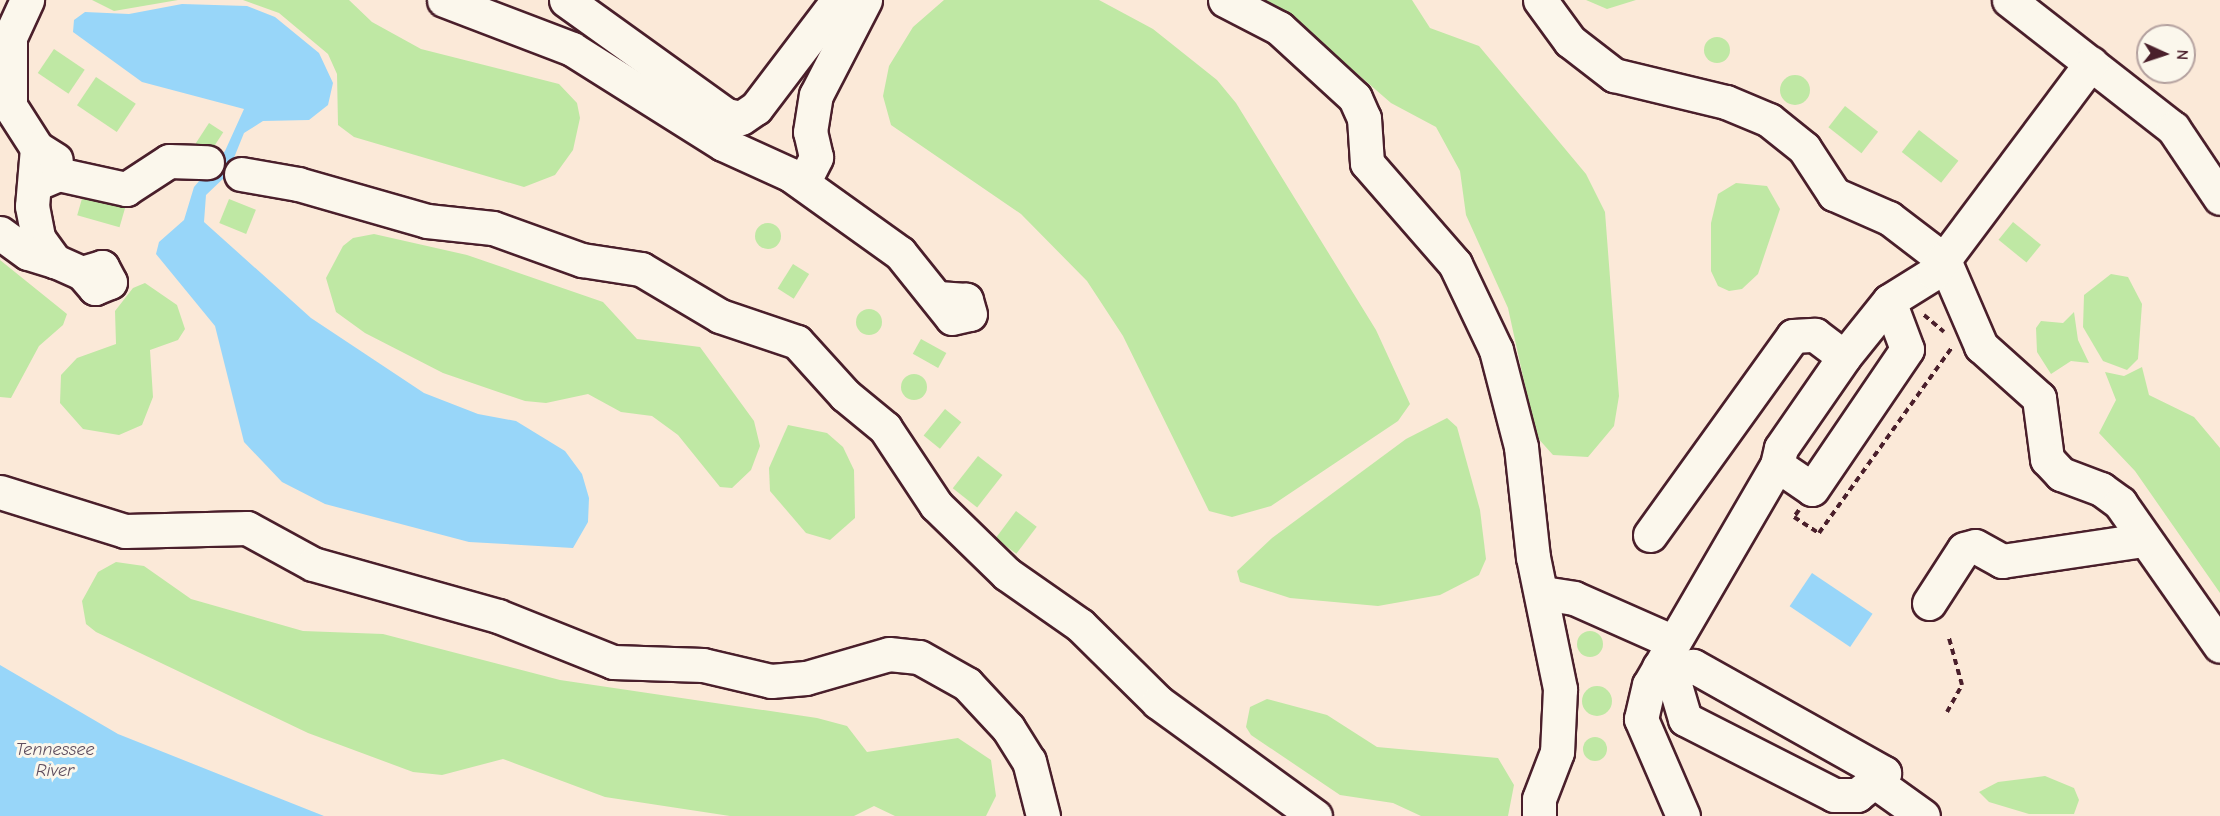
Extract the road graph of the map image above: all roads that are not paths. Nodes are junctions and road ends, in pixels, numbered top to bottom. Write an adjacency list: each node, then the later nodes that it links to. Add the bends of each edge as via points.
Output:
1 (27, 0): 9 (street)
2 (444, 0): 16 (street, via 581,53 723,144)
3 (566, 0): 4 (street, via 726,115 741,118 765,97)
4 (838, 0)
5 (866, 0): 16 (street, via 816,95 810,132 816,157)
6 (1225, 0): 28 (street, via 1279,28 1355,98 1364,118 1367,163 1465,281 1511,395)
7 (1540, 0): 20 (street, via 1570,41 1614,75 1726,102 1769,120 1804,148 1834,194 1889,218)
8 (2009, 0): 10 (street)
9 (5, 40): 11 (street)
10 (2091, 63): 18 (street, via 2173,128); 20 (street)
11 (7, 109): 12 (street)
12 (37, 148): 15 (street); 17 (street)
13 (207, 162): 15 (street, via 170,161 126,189)
14 (241, 174): 35 (street, via 298,184 427,221 493,228 582,260 641,269 720,316 797,342 893,437 936,505 1007,574 1080,626 1158,702)
15 (93, 181): 17 (street, via 51,174)
16 (803, 183): 21 (street, via 900,254)
17 (35, 184): 19 (street, via 35,229 68,267 28,253)
18 (2220, 198)
19 (0, 233)
20 (1944, 260): 22 (street, via 1934,273); 27 (street, via 1981,346 2040,398 2047,459 2069,479 2110,495)
21 (938, 298)
22 (1889, 301): 23 (street); 24 (street, via 1907,349 1812,489)
23 (1844, 357): 24 (street, via 1781,448); 26 (street, via 1815,335 1793,336)
24 (1777, 465): 31 (street)
25 (0, 492): 34 (street, via 125,531 247,528 313,564 498,616 613,662 703,664 771,681 806,678 889,654 919,657 967,684 1008,728 1032,768)
26 (1650, 535)
27 (2143, 540): 29 (street, via 2002,561 1953,561); 30 (street)
28 (1543, 593): 31 (street, via 1574,598); 36 (street, via 1561,714 1557,752 1539,799)
29 (1929, 603)
30 (2220, 646)
31 (1667, 661): 32 (street, via 1693,666 1884,773); 32 (street, via 1684,719 1834,795 1857,795); 33 (street, via 1641,719)
32 (1874, 781): 37 (street)
33 (1679, 814)
34 (1043, 816)
35 (1316, 816)
36 (1539, 816)
37 (1923, 816)

